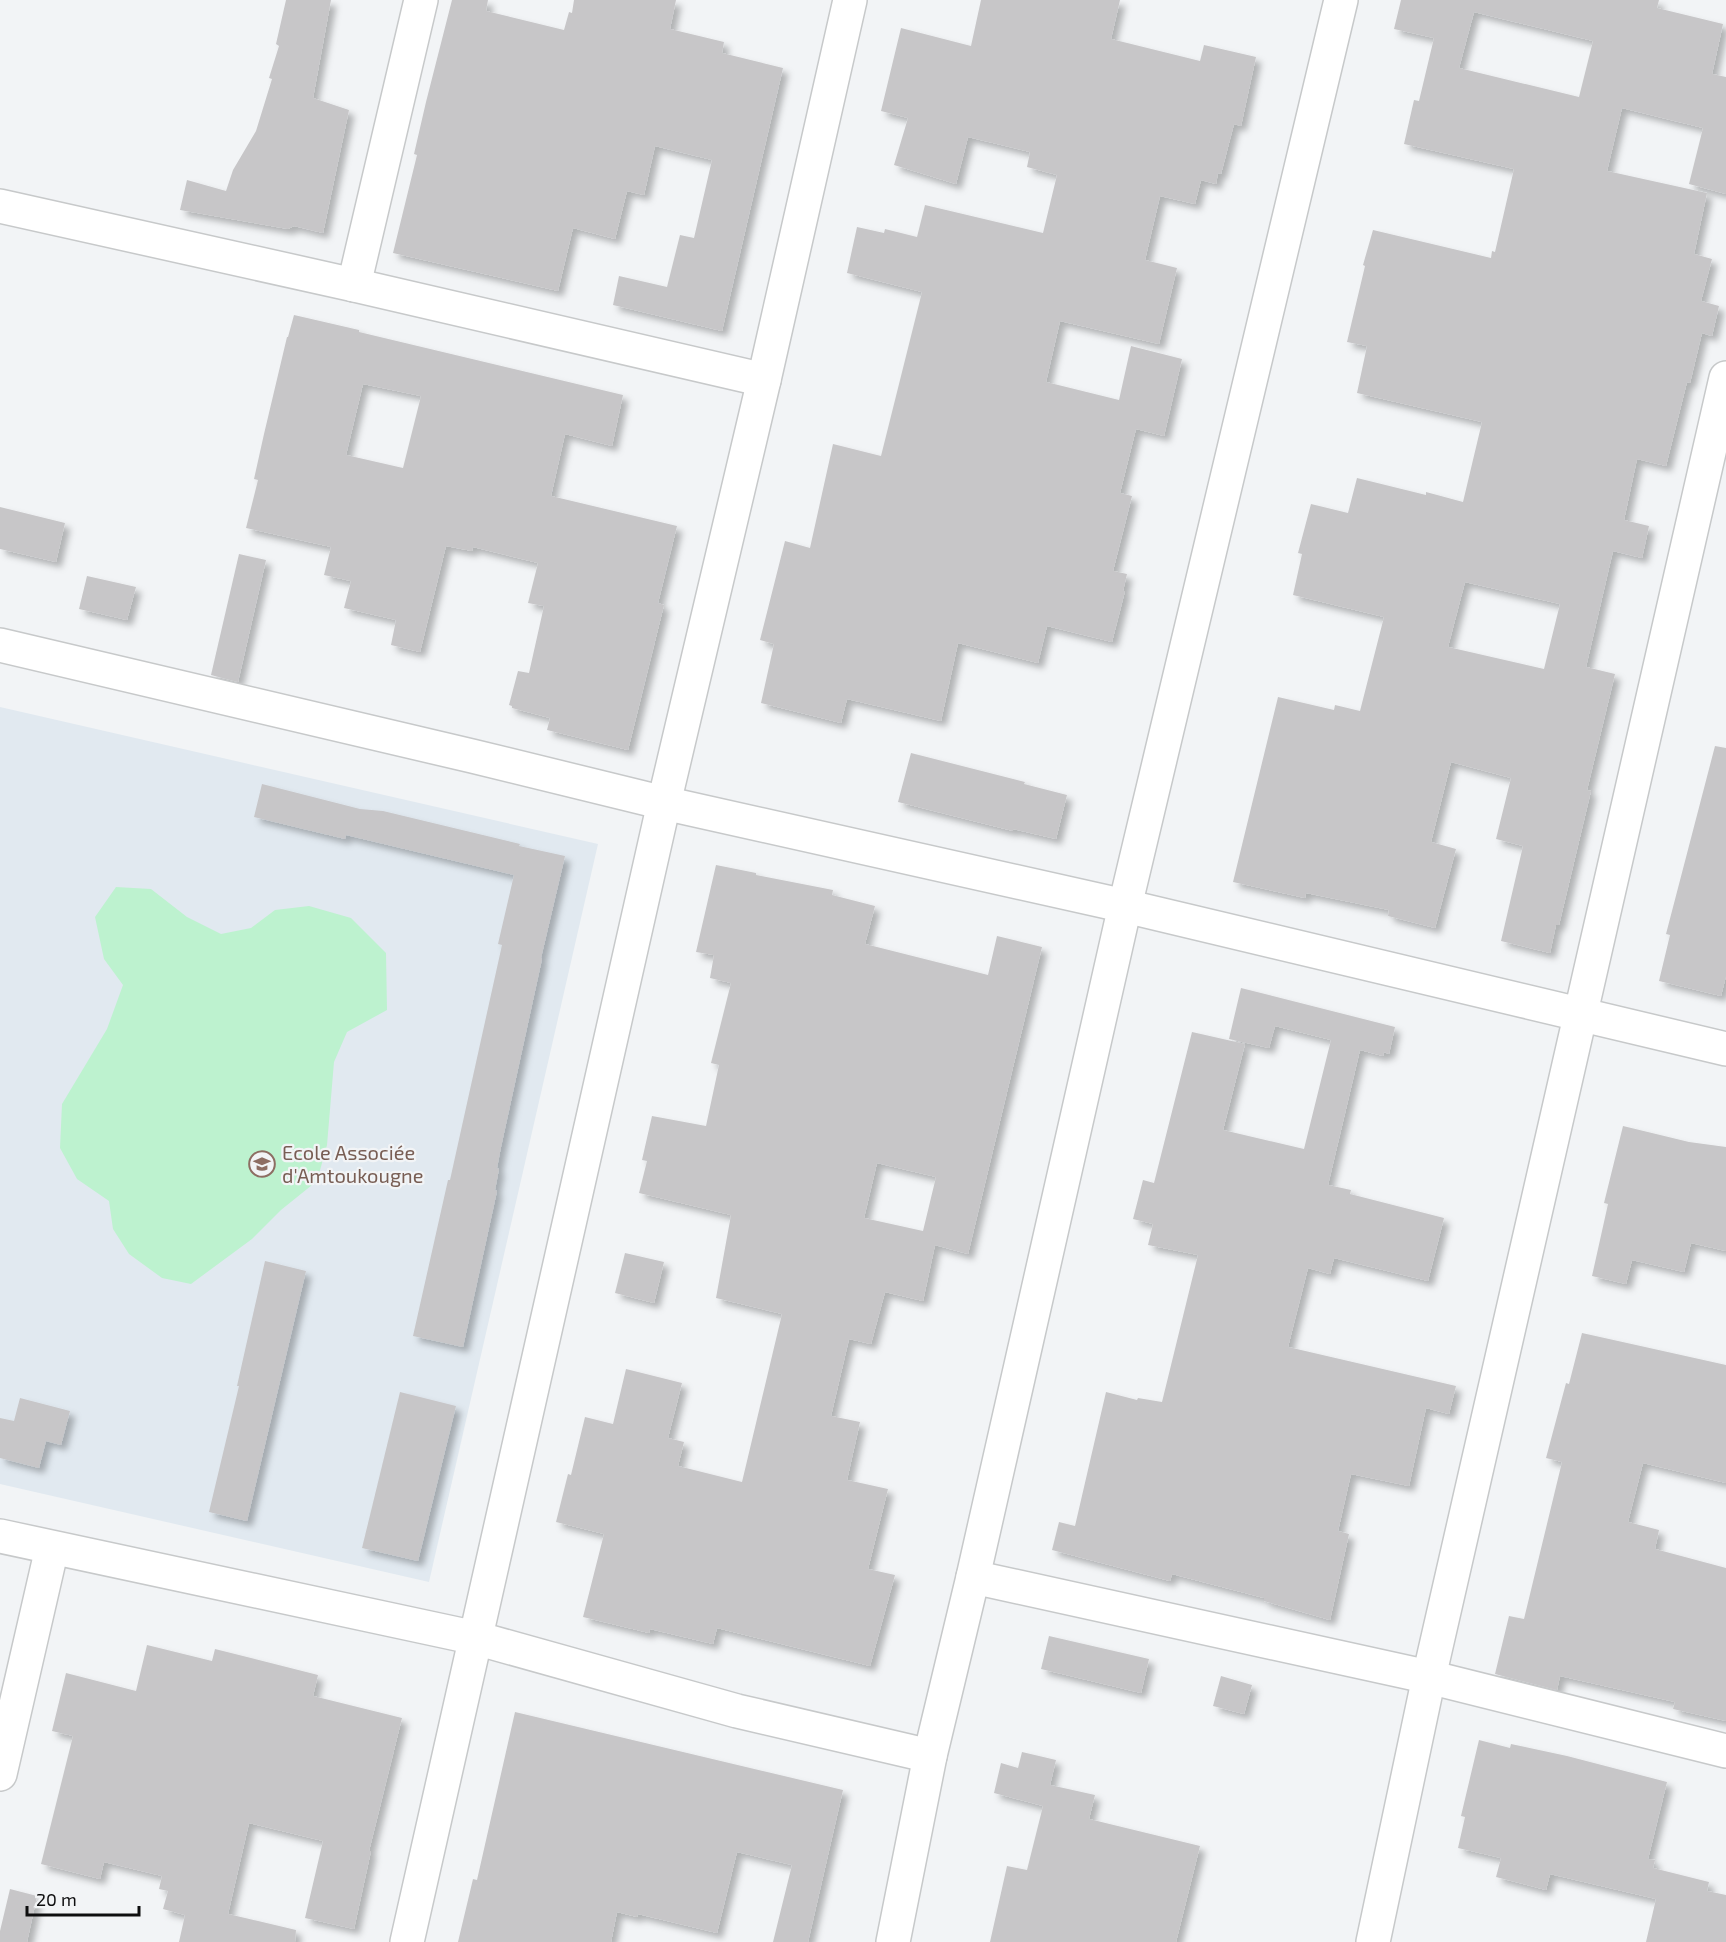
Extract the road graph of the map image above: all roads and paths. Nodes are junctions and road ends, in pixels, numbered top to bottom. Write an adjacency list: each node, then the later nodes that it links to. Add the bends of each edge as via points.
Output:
1 (421, 0): 5 (street)
2 (850, 0): 7 (street)
3 (1341, 0): 10 (street)
4 (0, 206): 5 (street)
5 (354, 285): 7 (street)
6 (1726, 378): 11 (street)
7 (764, 380): 9 (street)
8 (0, 645): 9 (street)
9 (664, 803): 10 (street); 16 (street)
10 (1125, 906): 11 (street); 15 (street)
11 (1582, 1013): 12 (street); 17 (street)
12 (1726, 1049)
13 (0, 1536): 14 (street)
14 (52, 1548): 16 (street); 20 (street)
15 (973, 1577): 17 (street); 19 (street)
16 (476, 1638): 19 (street, via 737,1711); 21 (street)
17 (1429, 1677): 18 (street); 23 (street)
18 (1726, 1751)
19 (930, 1756): 22 (street)
20 (0, 1774)
21 (407, 1942)
22 (893, 1942)
23 (1373, 1942)

